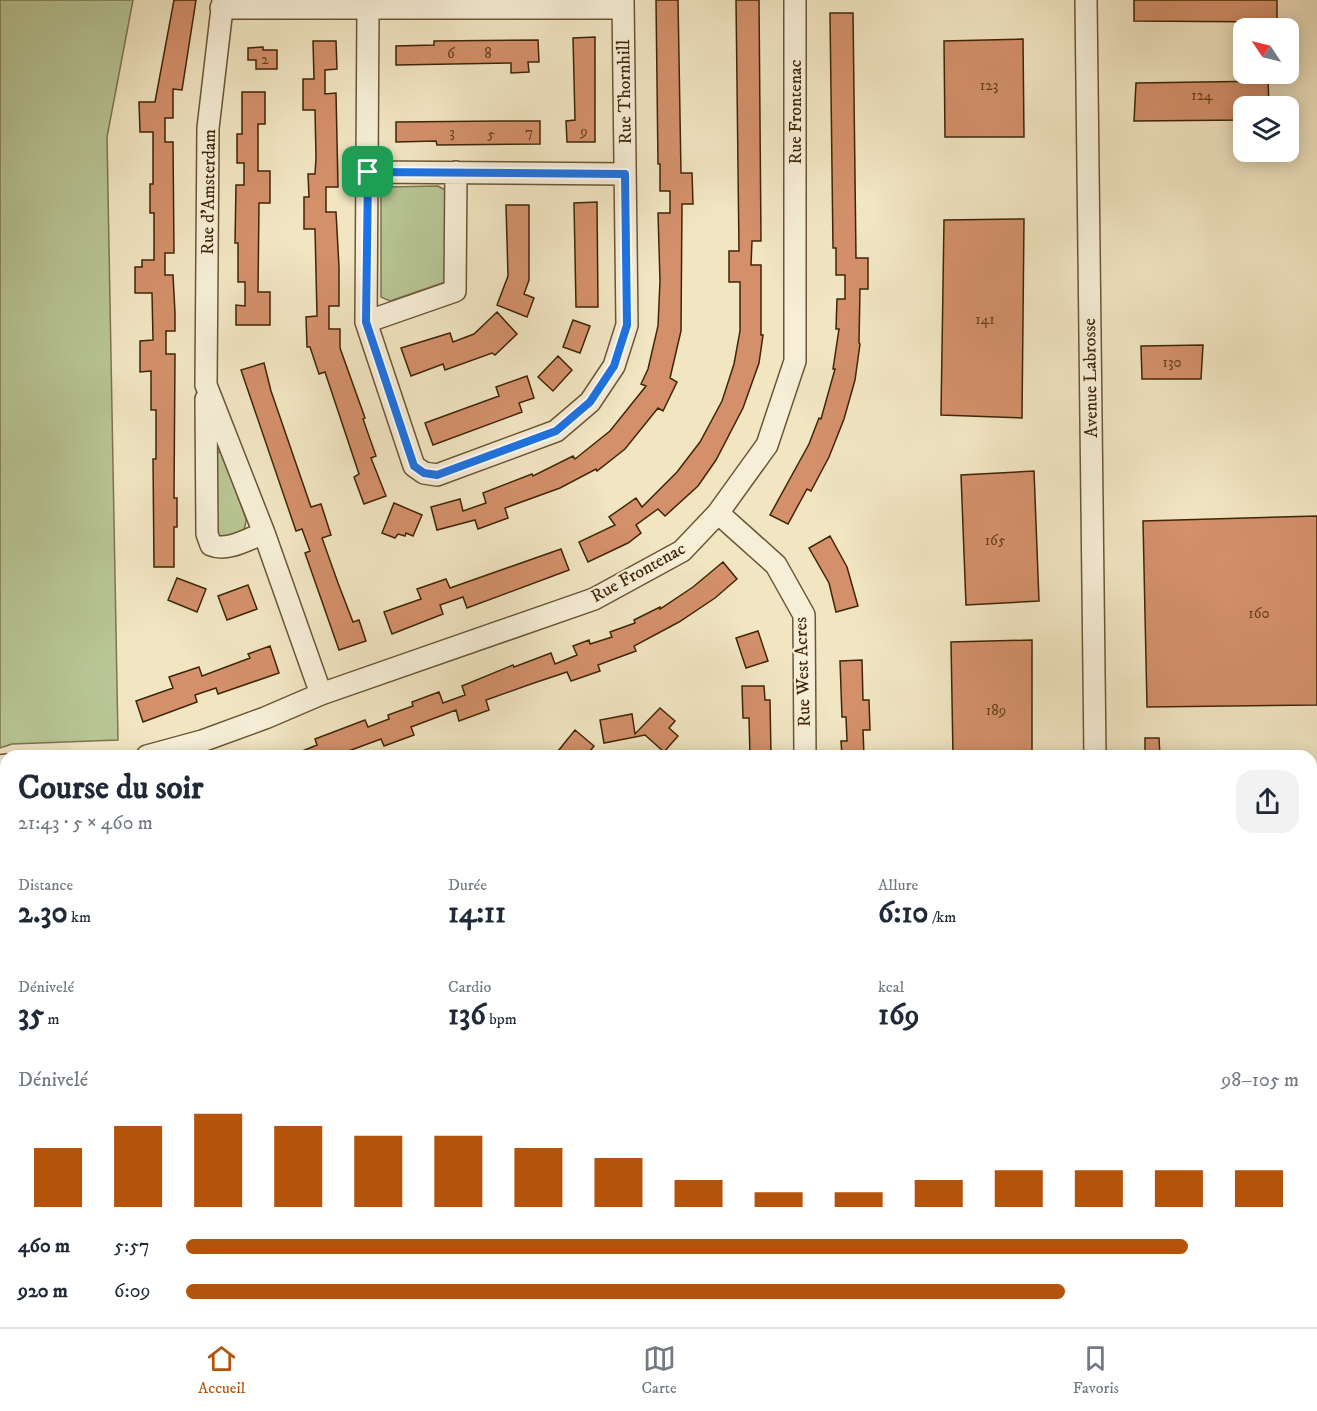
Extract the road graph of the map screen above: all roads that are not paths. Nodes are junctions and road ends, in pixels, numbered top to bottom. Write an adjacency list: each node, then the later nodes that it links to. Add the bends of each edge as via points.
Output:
1 (795, 0): 12 (street, Rue Frontenac, via 795,361 767,445)
2 (1086, 0): 17 (street, Avenue Labrosse)
3 (222, 4): 6 (street); 11 (street, Rue d'Amsterdam, via 208,129)
4 (450, 4): 5 (street); 6 (street)
5 (623, 4): 9 (street, Rue Thornhill)
6 (368, 8): 7 (street, Rue Thornhill)
7 (368, 172): 8 (street); 10 (street, Rue Thornhill)
8 (456, 172): 9 (street); 10 (street, via 455,291)
9 (625, 174): 10 (street, Rue Thornhill, via 627,325 614,366 590,402 556,431 437,475 424,473 414,466)
10 (366, 322)
11 (206, 385): 13 (street, Rue d'Amsterdam); 13 (street, Rue d'Amsterdam, via 207,534 211,545 219,549)
12 (718, 513): 14 (street, Rue Frontenac, via 682,551 594,599); 16 (street, Rue West Acres, via 776,565 804,615)
13 (264, 533): 14 (street, Rue d'Amsterdam)
14 (321, 694): 15 (street, Rue Frontenac)
15 (188, 750)
16 (805, 750)
17 (1095, 750)

